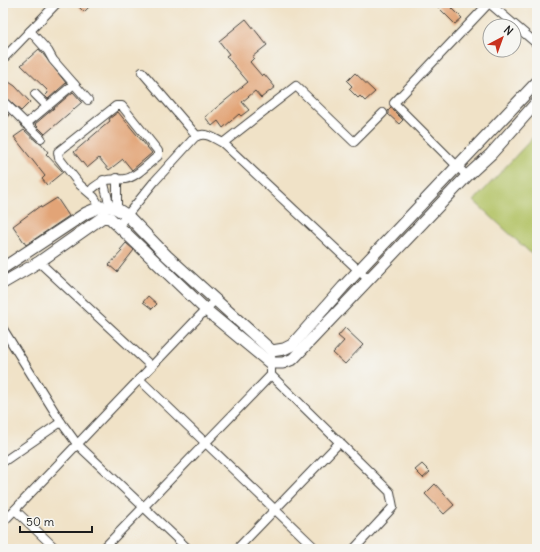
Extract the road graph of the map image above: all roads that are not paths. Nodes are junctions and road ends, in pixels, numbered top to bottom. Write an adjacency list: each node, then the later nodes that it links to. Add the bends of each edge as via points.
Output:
1 (57, 3): 3 (street)
2 (489, 3): 4 (street); 19 (street, via 394,103)
3 (30, 31): 5 (street); 8 (street)
4 (537, 44)
5 (3, 59)
6 (142, 72): 16 (street)
7 (537, 82): 19 (street)
8 (74, 84): 10 (street); 13 (street)
9 (35, 94): 13 (street)
10 (88, 100)
11 (3, 101): 15 (street)
12 (537, 102): 20 (street, via 492,154)
13 (47, 106): 15 (street)
14 (383, 113): 18 (street, via 354,142 296,86)
15 (26, 124): 17 (street)
16 (197, 136): 18 (street, via 207,135); 25 (street, via 154,182)
17 (41, 138)
18 (222, 143): 29 (street)
19 (458, 167): 20 (street); 29 (street)
20 (467, 176): 30 (street)
21 (117, 178): 22 (street); 24 (street); 24 (street, via 133,176 158,156 158,151 122,106 116,106 58,152 59,158 80,185)
22 (103, 180): 23 (street); 24 (street)
23 (93, 188)
24 (109, 208): 25 (street); 28 (street, via 86,213)
25 (128, 216): 26 (street); 34 (street)
26 (119, 225): 27 (street, via 110,218 103,217); 35 (street)
27 (39, 262): 31 (street); 40 (street)
28 (3, 268)
29 (360, 270): 30 (street); 32 (street)
30 (369, 280): 33 (street)
31 (3, 283)
32 (343, 287): 33 (street); 37 (street)
33 (353, 296): 37 (street)
34 (215, 300): 35 (street); 38 (street)
35 (206, 310): 39 (street); 40 (street)
36 (3, 329): 43 (street)
37 (311, 331): 38 (street, via 292,345); 39 (street, via 293,359 283,363)
38 (272, 351): 39 (street)
39 (270, 363): 41 (street)
40 (151, 366): 42 (street)
41 (271, 375): 44 (street); 45 (street)
42 (139, 379): 44 (street); 46 (street)
43 (61, 422): 46 (street); 47 (street)
44 (205, 442): 48 (street); 49 (street)
45 (340, 442): 49 (street); 57 (street, via 390,492 393,507)
46 (77, 444): 48 (street); 50 (street)
47 (3, 462)
48 (143, 507): 53 (street); 54 (street)
49 (275, 509): 55 (street); 56 (street)
50 (15, 510): 51 (street); 52 (street)
51 (3, 522)
52 (56, 549)
53 (103, 549)
54 (188, 549)
55 (237, 549)
56 (316, 549)
57 (354, 549)

